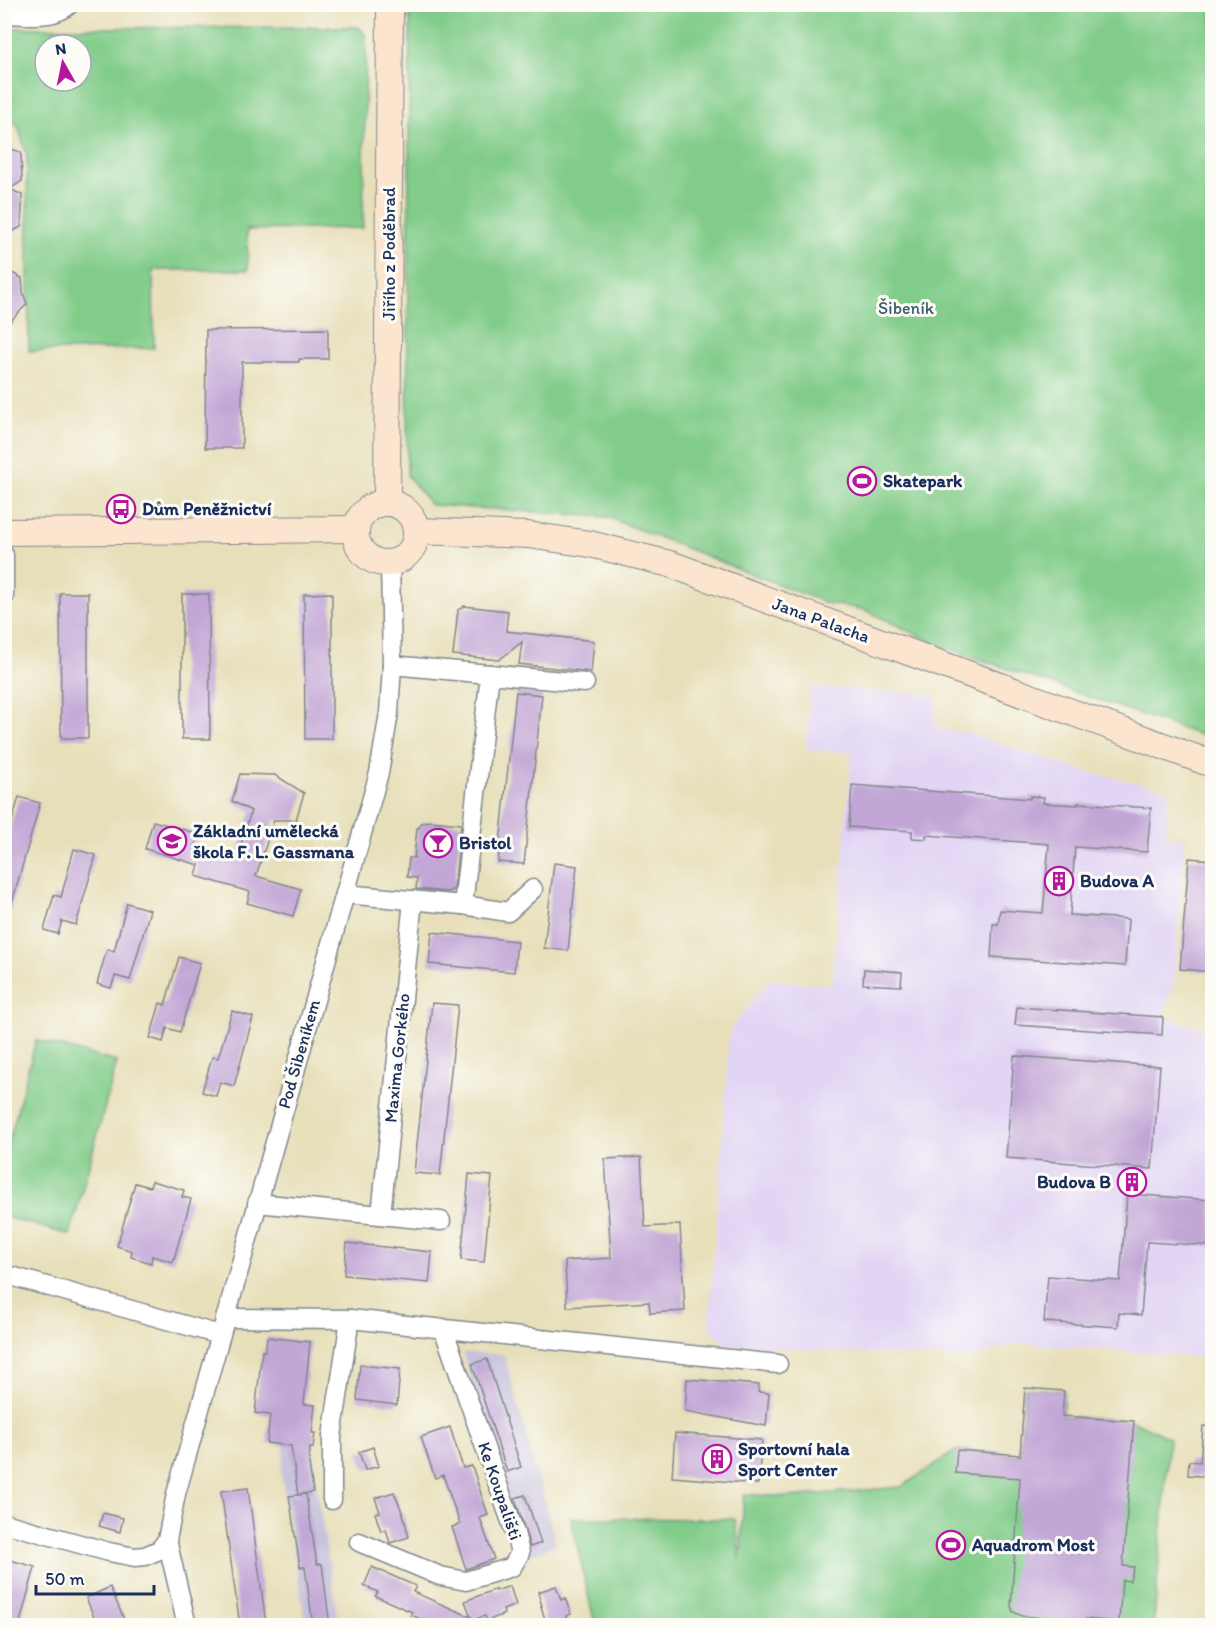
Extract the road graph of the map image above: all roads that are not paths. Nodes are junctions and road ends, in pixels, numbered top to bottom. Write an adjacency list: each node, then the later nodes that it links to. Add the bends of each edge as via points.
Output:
1 (70, 4): 3 (street, via 53,14)
2 (390, 4): 4 (street, Jiřího z Poděbrad)
3 (4, 14)
4 (387, 503): 5 (street, via 370,507); 6 (street, via 396,504 411,515)
5 (356, 529): 7 (street); 9 (street, via 356,538 365,554 372,560)
6 (417, 531): 9 (street, via 412,549); 14 (street, Jana Palacha, via 528,534 590,544 670,564)
7 (4, 532)
8 (4, 555): 10 (street)
9 (390, 563): 11 (street, Pod Šibeníkem)
10 (4, 597)
11 (392, 665): 12 (street); 16 (street, Pod Šibeníkem, via 379,773)
12 (490, 674): 13 (street); 18 (street)
13 (585, 683)
14 (1212, 764)
15 (533, 889): 18 (street, via 508,912)
16 (345, 894): 17 (street); 19 (street, Pod Šibeníkem)
17 (413, 900): 18 (street); 20 (street, Maxima Gorkého)
18 (463, 905)
19 (257, 1203): 20 (street); 24 (street, Pod Šibeníkem)
20 (381, 1215): 21 (street)
21 (441, 1221)
22 (4, 1274): 24 (street)
23 (350, 1319): 24 (street); 25 (street); 27 (street, via 332,1436)
24 (222, 1326): 29 (street, Pod Šibeníkem)
25 (444, 1328): 26 (street); 30 (street, Ke Koupališti, via 520,1553 512,1567 466,1581 440,1576)
26 (778, 1364)
27 (332, 1500)
28 (4, 1523): 29 (street, via 135,1557 159,1551)
29 (167, 1540): 31 (street)
30 (359, 1542)
31 (187, 1626)

